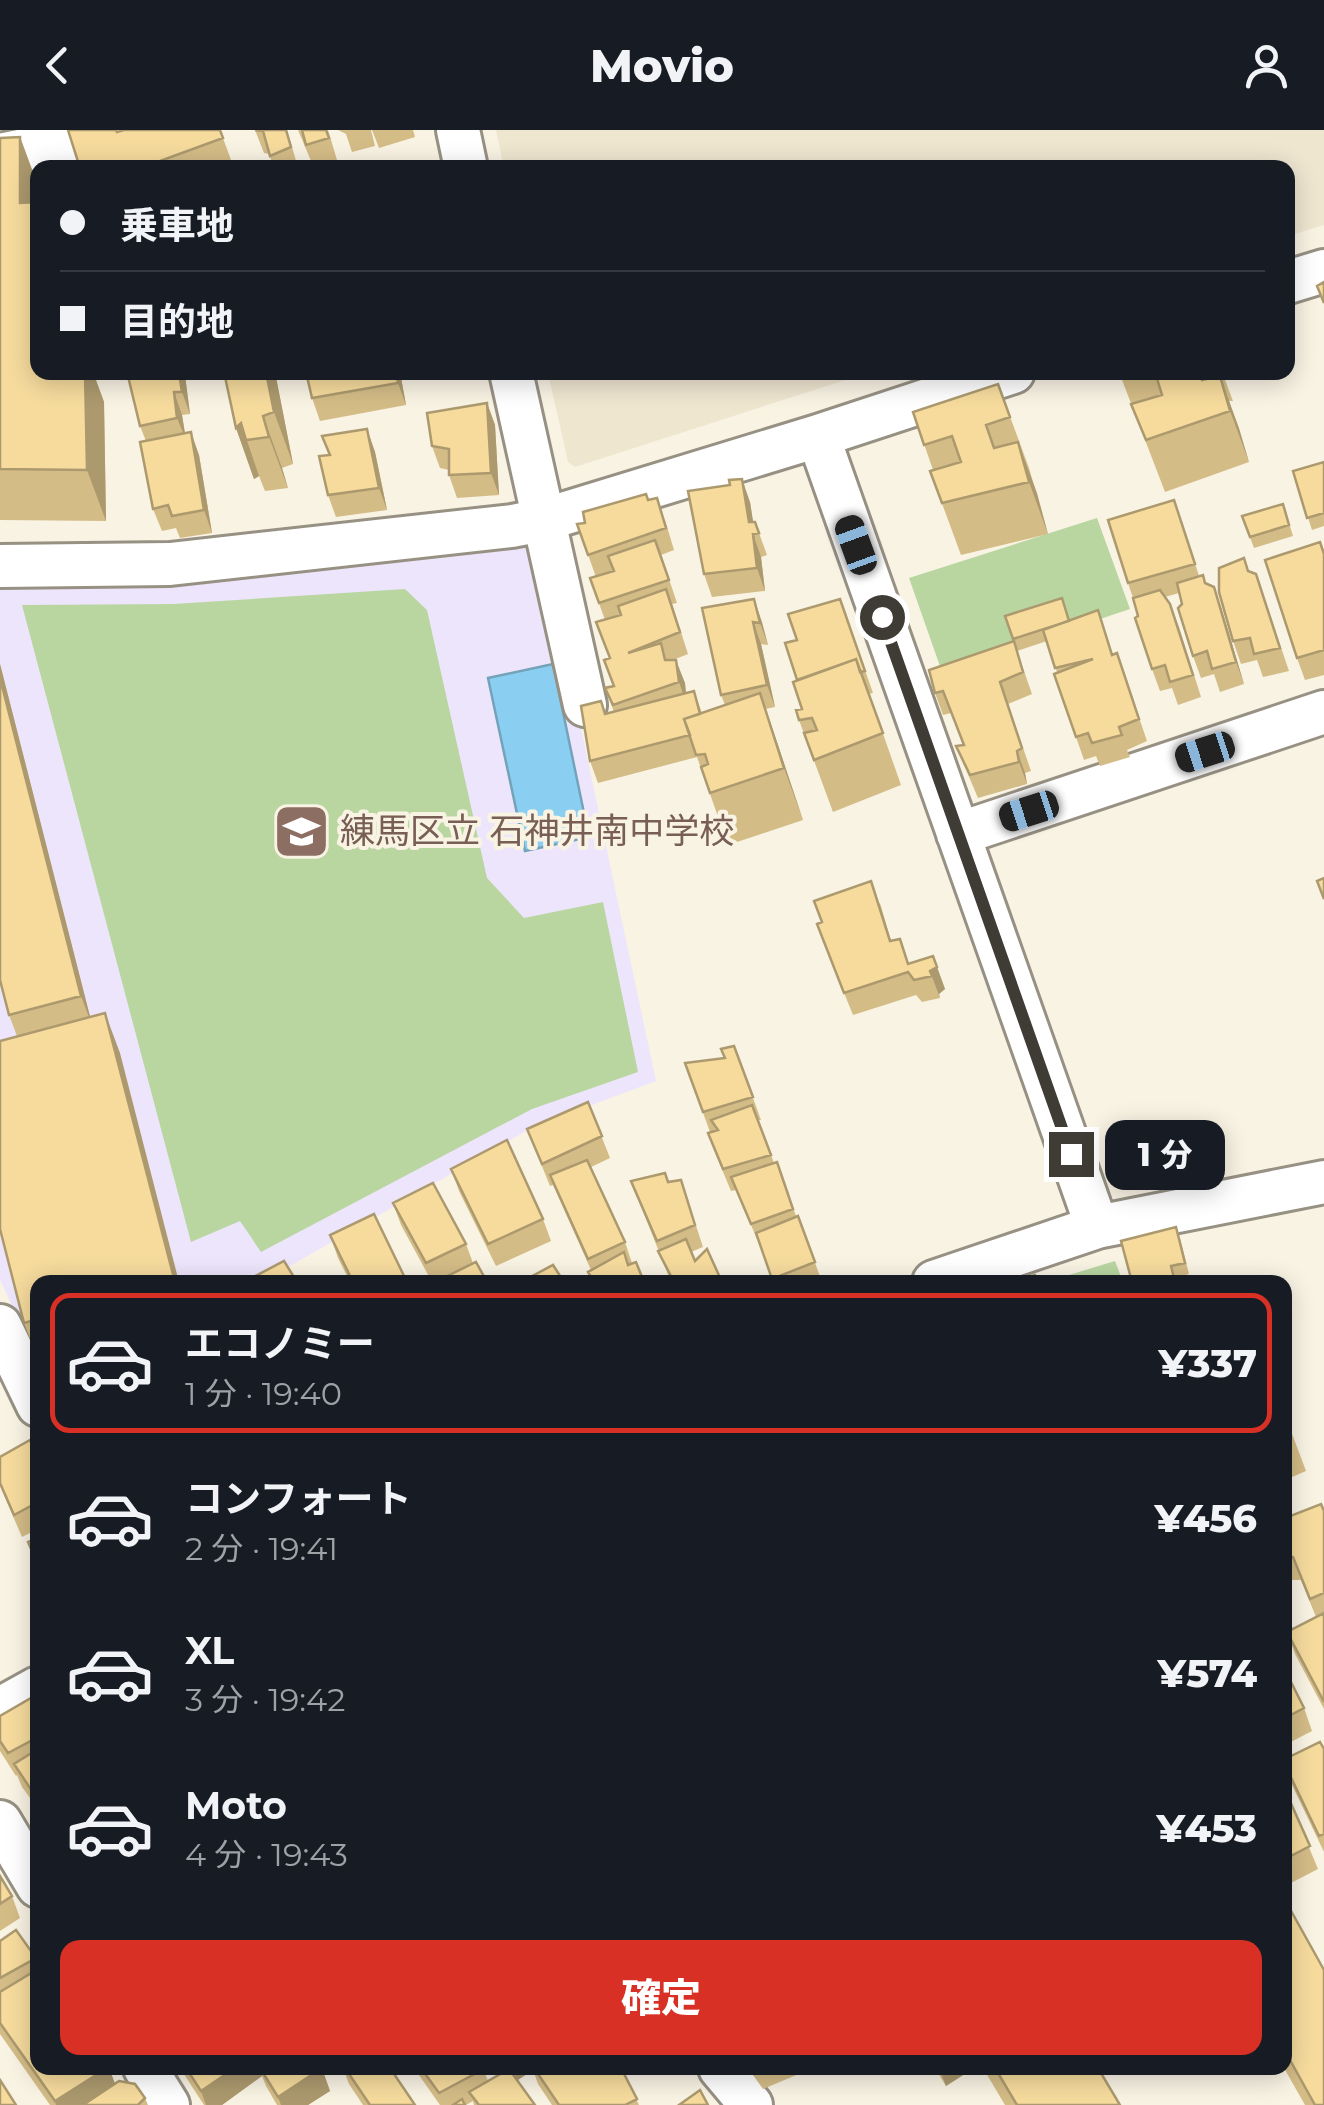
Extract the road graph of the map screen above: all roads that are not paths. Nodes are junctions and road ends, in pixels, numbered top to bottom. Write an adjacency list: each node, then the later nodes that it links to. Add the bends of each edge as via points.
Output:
1 (122, 130): 3 (street)
2 (458, 130): 4 (street)
3 (0, 155)
4 (464, 160)
5 (1324, 270): 6 (street)
6 (1295, 280)
7 (513, 380): 10 (street)
8 (989, 380): 9 (street)
9 (818, 436): 10 (street); 14 (street)
10 (543, 520): 11 (street, via 170,564); 12 (street)
11 (0, 566)
12 (585, 705)
13 (1324, 712): 14 (street)
14 (958, 834): 16 (street)
15 (1324, 1182): 16 (street)
16 (1096, 1228): 17 (street)
17 (955, 1275)
18 (0, 1326): 19 (street)
19 (30, 1389)
20 (30, 1692): 21 (street)
21 (0, 1708)
22 (0, 1822): 23 (street)
23 (30, 1873)
24 (726, 2075): 25 (street)
25 (751, 2105)

